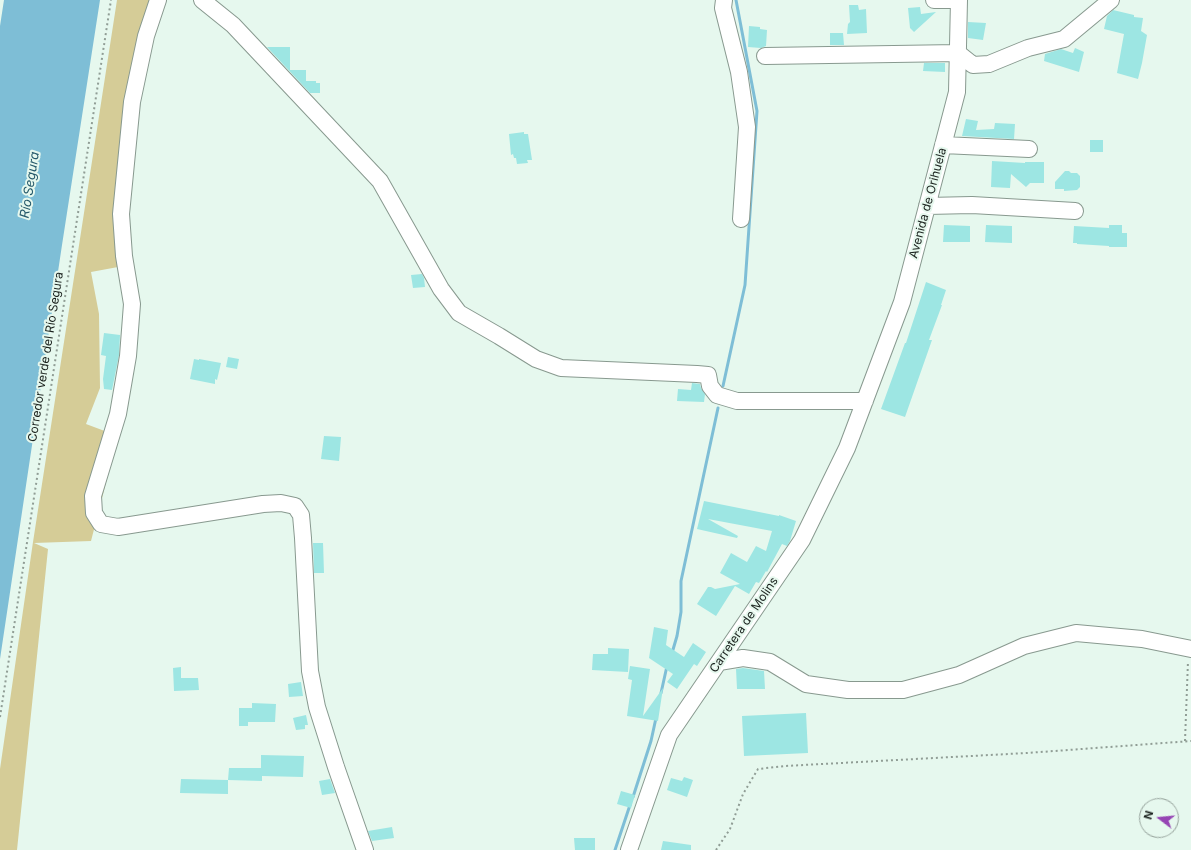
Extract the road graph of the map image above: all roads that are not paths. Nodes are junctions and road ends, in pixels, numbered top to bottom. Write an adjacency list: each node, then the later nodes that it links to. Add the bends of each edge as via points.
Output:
1 (158, 0): 17 (street, via 146,36 132,102 121,214 124,256 132,304 128,356 118,414 93,496 94,513 100,524 118,527 263,504 281,503 295,506 301,515 304,538 310,671 336,767)
2 (202, 0): 14 (street, via 233,25 380,181 441,289 459,313 536,359 561,368 708,375 710,386 717,395 737,401)
3 (724, 0): 13 (street, via 723,8 739,72 747,127)
4 (934, 0): 5 (street)
5 (959, 0): 7 (street, Avenida de Orihuela)
6 (1111, 0): 7 (street, via 1064,39 1028,48 990,64 973,65)
7 (958, 53): 8 (street); 9 (street, Avenida de Orihuela, via 957,92)
8 (765, 56)
9 (943, 145): 10 (street); 11 (street, Avenida de Orihuela)
10 (1028, 149)
11 (927, 206): 12 (street, via 972,205); 14 (street, Avenida de Orihuela, via 902,302)
12 (1075, 211)
13 (741, 219)
14 (865, 401): 16 (street, Carretera de Molins, via 847,448 802,540)
15 (1190, 649): 16 (street, via 1142,639 1076,633 1024,646 959,675 903,690 848,690 806,684 770,662 743,658)
16 (719, 662): 18 (street, Carretera de Molins, via 669,735)
17 (365, 850)
18 (629, 850)

